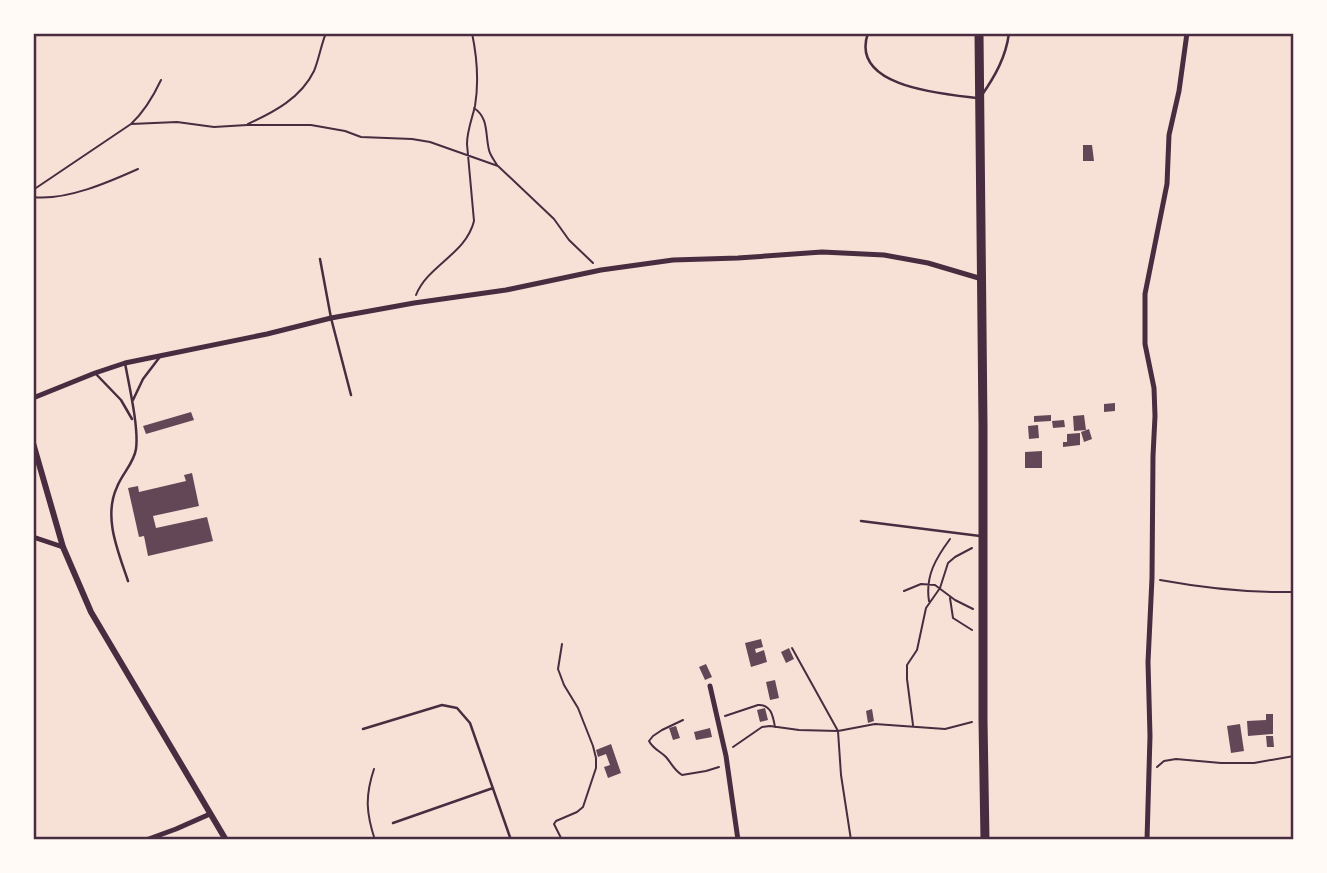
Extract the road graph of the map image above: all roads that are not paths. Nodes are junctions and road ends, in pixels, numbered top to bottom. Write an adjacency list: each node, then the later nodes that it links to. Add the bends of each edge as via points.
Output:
1 (868, 33): 5 (lane, via 865,48 878,72 922,90)
2 (979, 33): 5 (highway)
3 (1009, 33): 5 (lane, via 1000,67)
4 (1187, 33): 32 (street, via 1169,135 1167,184 1145,294 1145,344 1155,416)
5 (980, 99): 7 (highway)
6 (320, 259): 8 (lane)
7 (982, 279): 8 (street, via 884,255 821,252 673,260); 19 (highway)
8 (331, 318): 9 (street); 12 (lane)
9 (160, 356): 10 (street); 14 (lane)
10 (125, 363): 11 (street); 14 (lane)
11 (95, 373): 13 (street); 15 (lane, via 121,400)
12 (351, 395)
13 (33, 398)
14 (132, 403): 15 (lane)
15 (134, 422): 21 (lane, via 136,449 111,501 111,524)
16 (33, 443): 20 (street)
17 (861, 521): 19 (lane)
18 (33, 537): 20 (street)
19 (983, 541): 31 (highway)
20 (63, 547): 25 (street, via 91,612)
21 (128, 581)
22 (710, 686): 30 (street)
23 (363, 729): 24 (lane, via 442,705 457,708 470,723)
24 (493, 788): 26 (lane); 29 (lane)
25 (210, 814): 27 (street); 28 (street)
26 (393, 823)
27 (146, 840)
28 (226, 840)
29 (511, 840)
30 (738, 840)
31 (985, 840)
32 (1147, 840)

